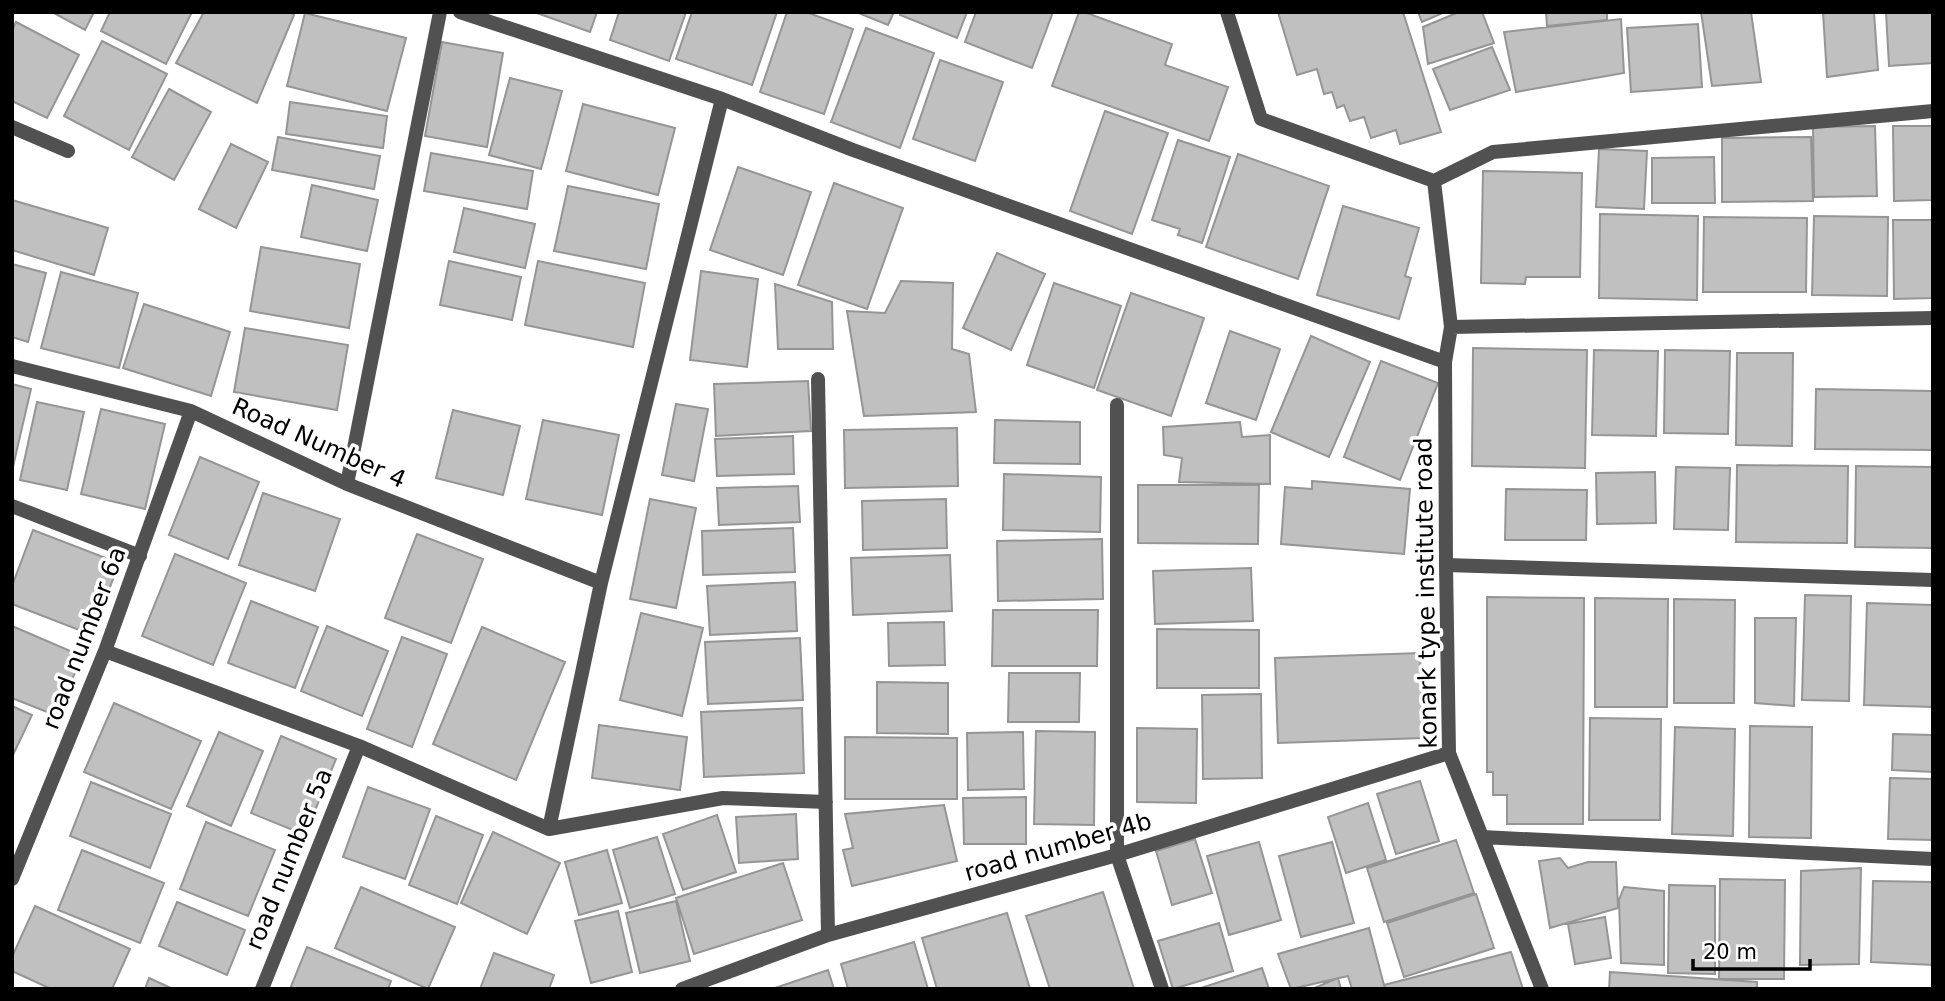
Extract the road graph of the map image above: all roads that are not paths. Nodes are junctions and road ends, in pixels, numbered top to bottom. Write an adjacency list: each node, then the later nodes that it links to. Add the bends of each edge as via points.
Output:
1 (440, 12): 16 (street)
2 (460, 12): 4 (street)
3 (1225, 14): 8 (street, via 1261,119)
4 (722, 99): 11 (street); 21 (street)
5 (1933, 111): 8 (street, via 1493,152)
6 (12, 127): 7 (street)
7 (68, 151)
8 (1434, 181): 10 (street, konark type institute road)
9 (1933, 318): 10 (street)
10 (1451, 327): 11 (street, konark type institute road)
11 (1445, 362): 19 (street, konark type institute road)
12 (12, 366): 15 (street, Road Number 4)
13 (818, 379): 25 (street)
14 (1117, 405): 28 (street)
15 (191, 411): 16 (street, Road Number 4); 18 (street, road number 6a)
16 (347, 484): 21 (street, Road Number 4)
17 (12, 506): 18 (street)
18 (140, 556): 22 (street, road number 6a)
19 (1446, 565): 20 (street); 24 (street, konark type institute road)
20 (1933, 580)
21 (601, 583): 26 (street)
22 (105, 651): 23 (street); 30 (street, road number 6a)
23 (359, 746): 26 (street); 32 (street, road number 5a)
24 (1449, 753): 27 (street, konark type institute road); 28 (street, road number 4b)
25 (826, 802): 26 (street, via 723,798); 31 (street)
26 (549, 829)
27 (1482, 837): 29 (street); 35 (street, konark type institute road)
28 (1117, 856): 31 (street, road number 4b); 34 (street)
29 (1933, 859)
30 (12, 878)
31 (828, 935): 33 (street, road number 4b)
32 (262, 989)
33 (682, 989)
34 (1162, 989)
35 (1542, 989)

